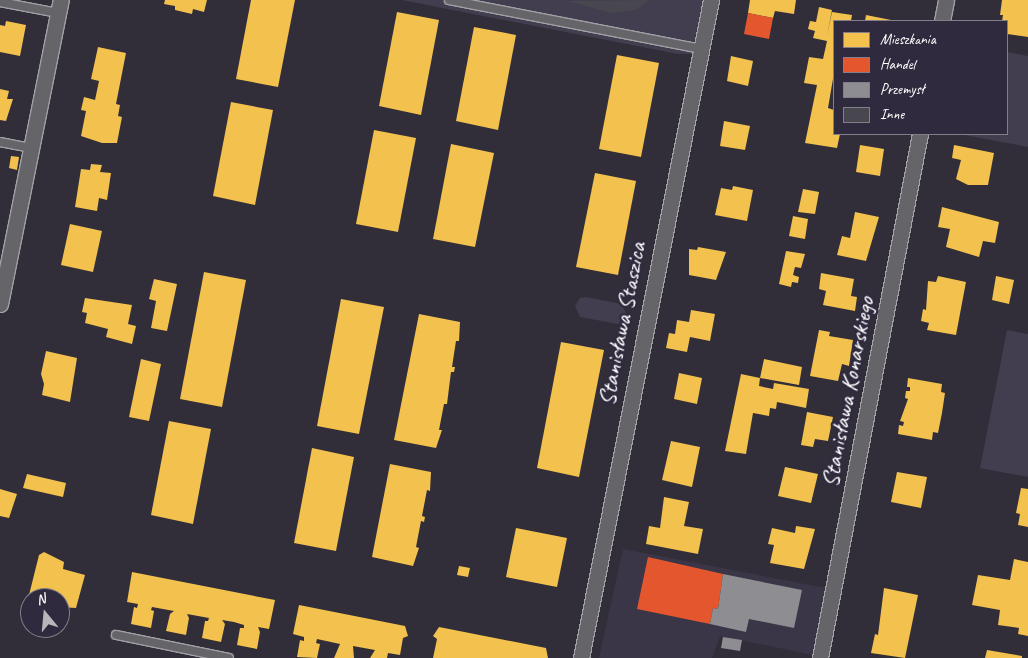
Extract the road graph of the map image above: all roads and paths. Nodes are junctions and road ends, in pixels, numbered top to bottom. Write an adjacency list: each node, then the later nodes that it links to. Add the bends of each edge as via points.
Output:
1 (449, 0): 7 (lane)
2 (711, 0): 7 (street, Stanisława Staszica)
3 (946, 0): 6 (street)
4 (0, 2): 5 (lane)
5 (60, 6): 10 (street)
6 (942, 20)
7 (701, 49): 15 (street, Stanisława Staszica)
8 (920, 135): 16 (street, Stanisława Konarskiego)
9 (0, 142): 10 (lane)
10 (31, 148): 11 (street)
11 (2, 279): 12 (street)
12 (0, 304)
13 (116, 635): 14 (lane)
14 (229, 658)
15 (581, 658)
16 (820, 658)

